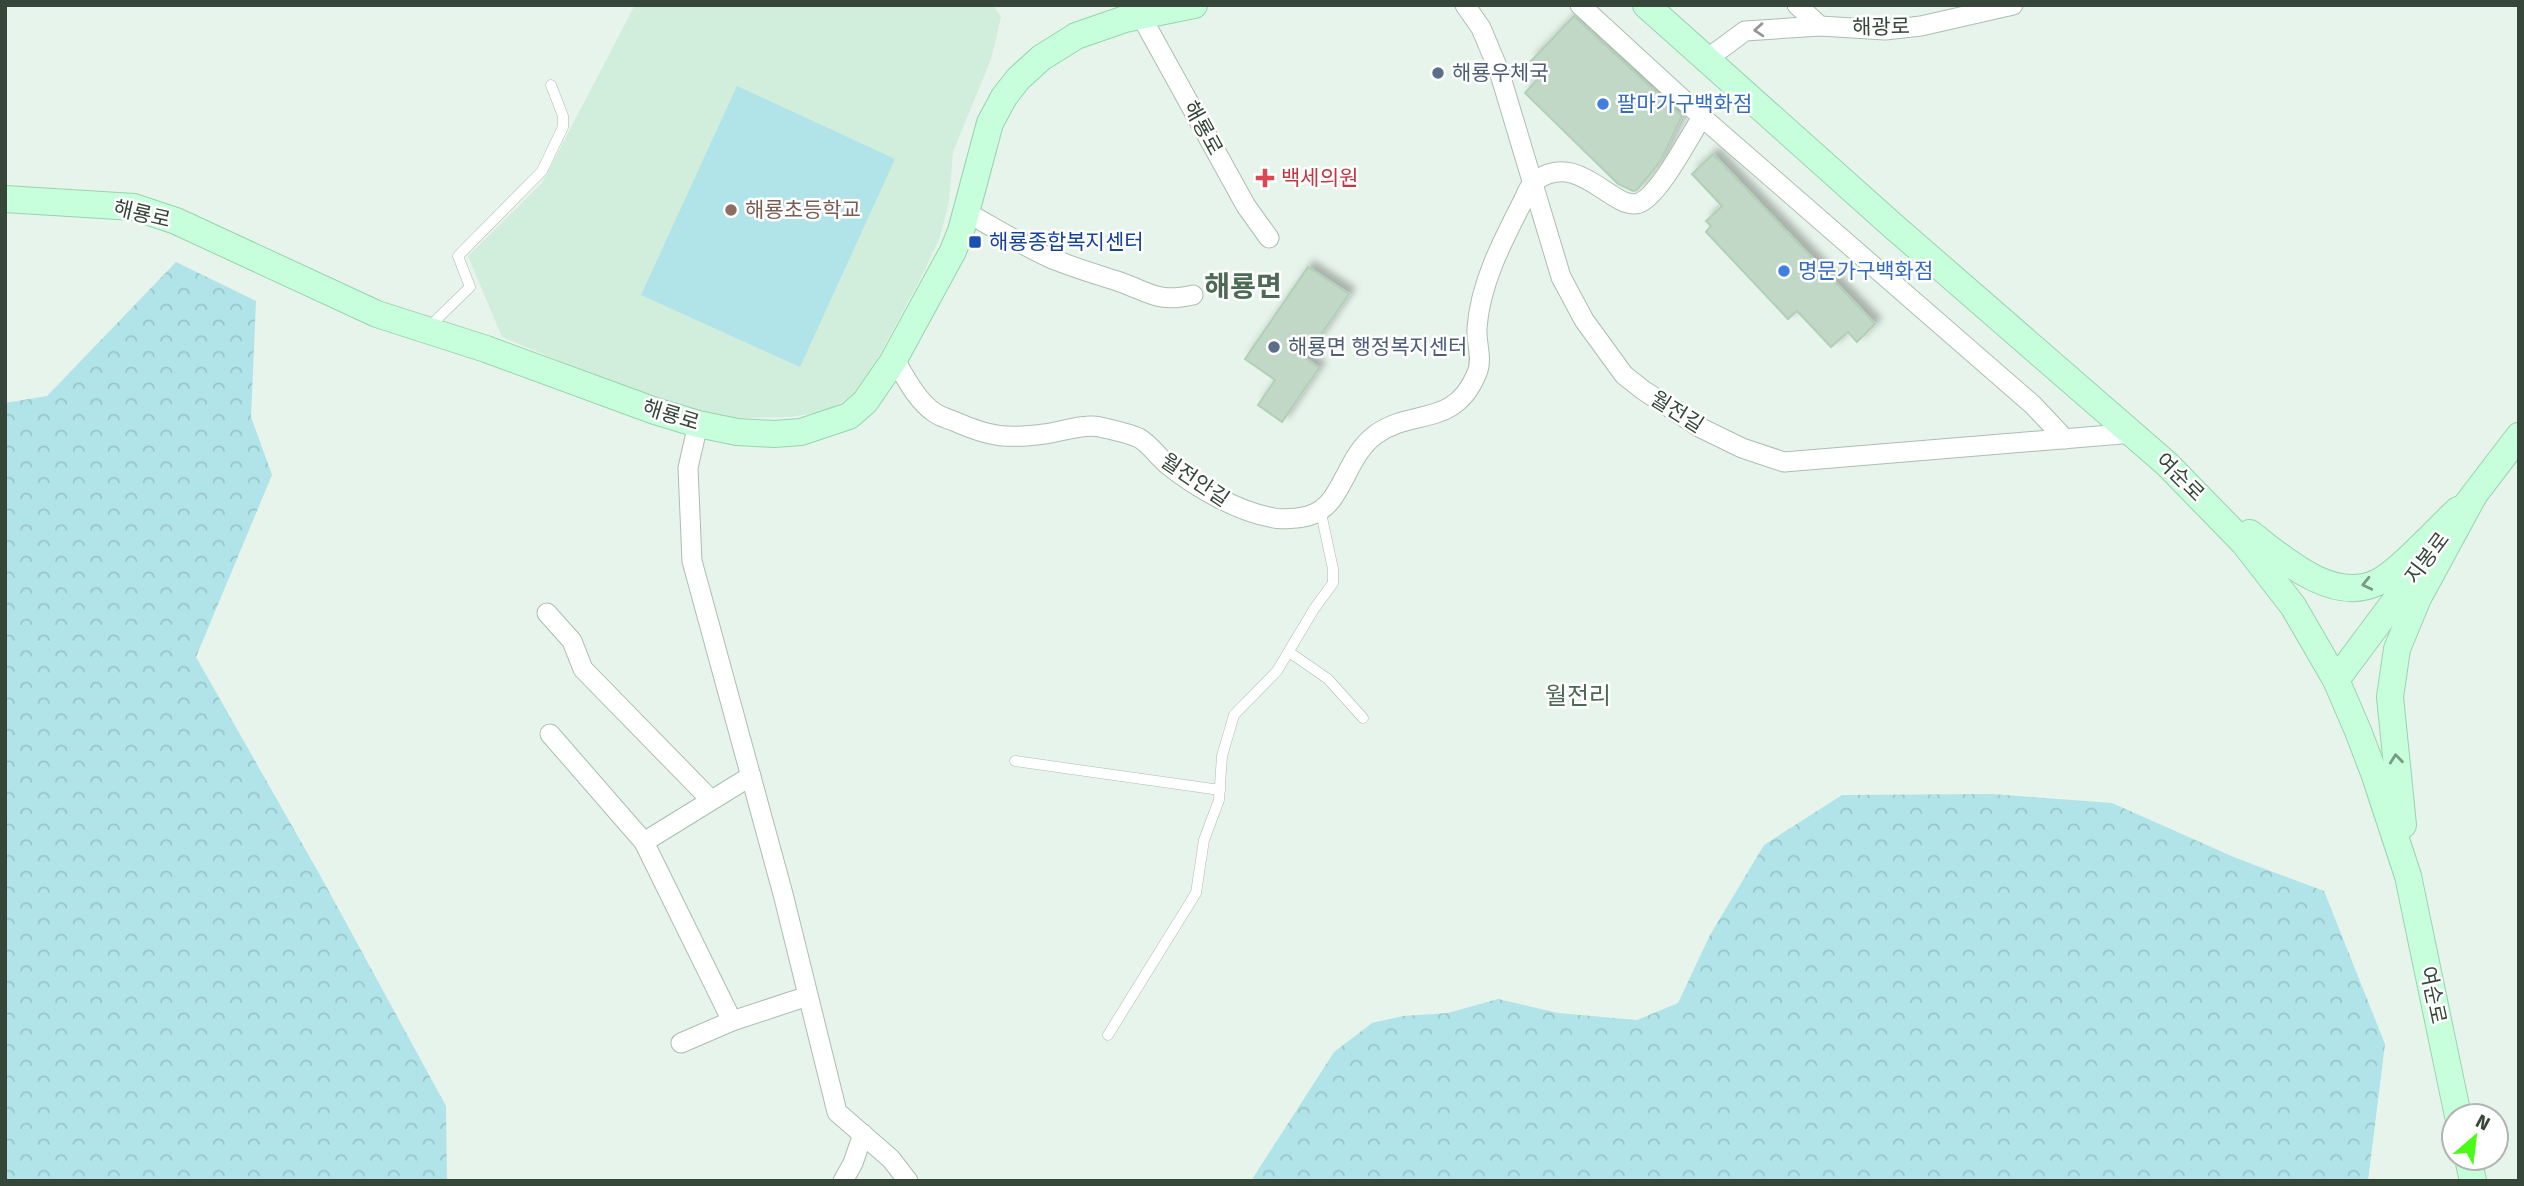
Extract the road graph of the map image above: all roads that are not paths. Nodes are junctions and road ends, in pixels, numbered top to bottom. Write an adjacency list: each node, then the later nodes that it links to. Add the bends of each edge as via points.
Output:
1 (1194, 5): 7 (main road, 해룡로)
2 (1465, 5): 12 (street, 월전길, via 1499,71)
3 (1580, 5): 11 (street)
4 (1646, 5): 9 (main road, 여순로)
5 (1797, 5): 8 (street)
6 (2013, 5): 8 (street, 해광로, via 1885,30)
7 (1140, 16): 14 (main road, 해룡로, via 1076,36 1018,79 990,123); 15 (street, 해룡로, via 1246,206)
8 (1820, 26): 9 (street, 해광로, one-way to 9, via 1745,32)
9 (1707, 59): 20 (main road, 여순로)
10 (551, 85): 17 (lane, via 563,127 542,171 458,256 470,288)
11 (1702, 117): 12 (street, via 1655,191 1640,203 1621,201 1567,171); 22 (street, via 2033,405)
12 (1533, 182): 22 (street, 월전길, via 1561,277 1584,320 1624,374 1670,410 1742,449 1784,462); 25 (street, via 1485,286 1477,330 1480,357 1471,386 1447,411 1405,421 1375,435 1355,456)
13 (5, 199): 17 (main road, 해룡로, via 134,207 176,221 377,314)
14 (966, 212): 16 (street, via 1077,269 1156,297 1173,300); 18 (main road, 해룡로, via 953,251)
15 (1269, 238)
16 (1193, 295)
17 (429, 332): 19 (main road, 해룡로)
18 (894, 358): 19 (main road, 해룡로, via 865,402 849,416 826,425 774,434); 25 (street, 월전안길, via 911,387 934,412 985,435 1017,438 1096,426 1139,438 1169,466 1233,506 1276,519)
19 (698, 424): 32 (street, via 688,468 692,561)
20 (2134, 433): 22 (street, 월전길); 23 (main road, 여순로)
21 (2519, 436): 24 (main road, 지봉로)
22 (2065, 439)
23 (2180, 476): 24 (main road, one-way to 23, via 2391,573 2368,586 2350,587 2312,577 2292,566); 28 (main road, 여순로, via 2244,543 2293,606)
24 (2474, 495): 28 (main road, 지봉로); 36 (main road, one-way to 24, via 2390,696 2392,673 2407,620)
25 (1321, 513): 27 (lane, via 1333,583)
26 (547, 613): 34 (street, via 572,641 583,668)
27 (1289, 652): 29 (lane, via 1328,679); 33 (lane, via 1278,671 1234,715 1222,756)
28 (2336, 680): 36 (main road, 여순로, via 2374,773)
29 (1363, 718)
30 (550, 734): 35 (street)
31 (1015, 761): 33 (lane)
32 (751, 776): 34 (street); 37 (street)
33 (1220, 790): 39 (lane, via 1204,840 1196,893)
34 (711, 800): 35 (street)
35 (644, 842): 38 (street)
36 (2408, 876): 41 (main road, 여순로)
37 (808, 996): 38 (street); 42 (street, via 838,1112)
38 (732, 1021): 40 (street)
39 (1108, 1035)
40 (681, 1043)
41 (2455, 1102)
42 (863, 1134): 43 (street); 44 (street)
43 (843, 1181)
44 (908, 1181)

